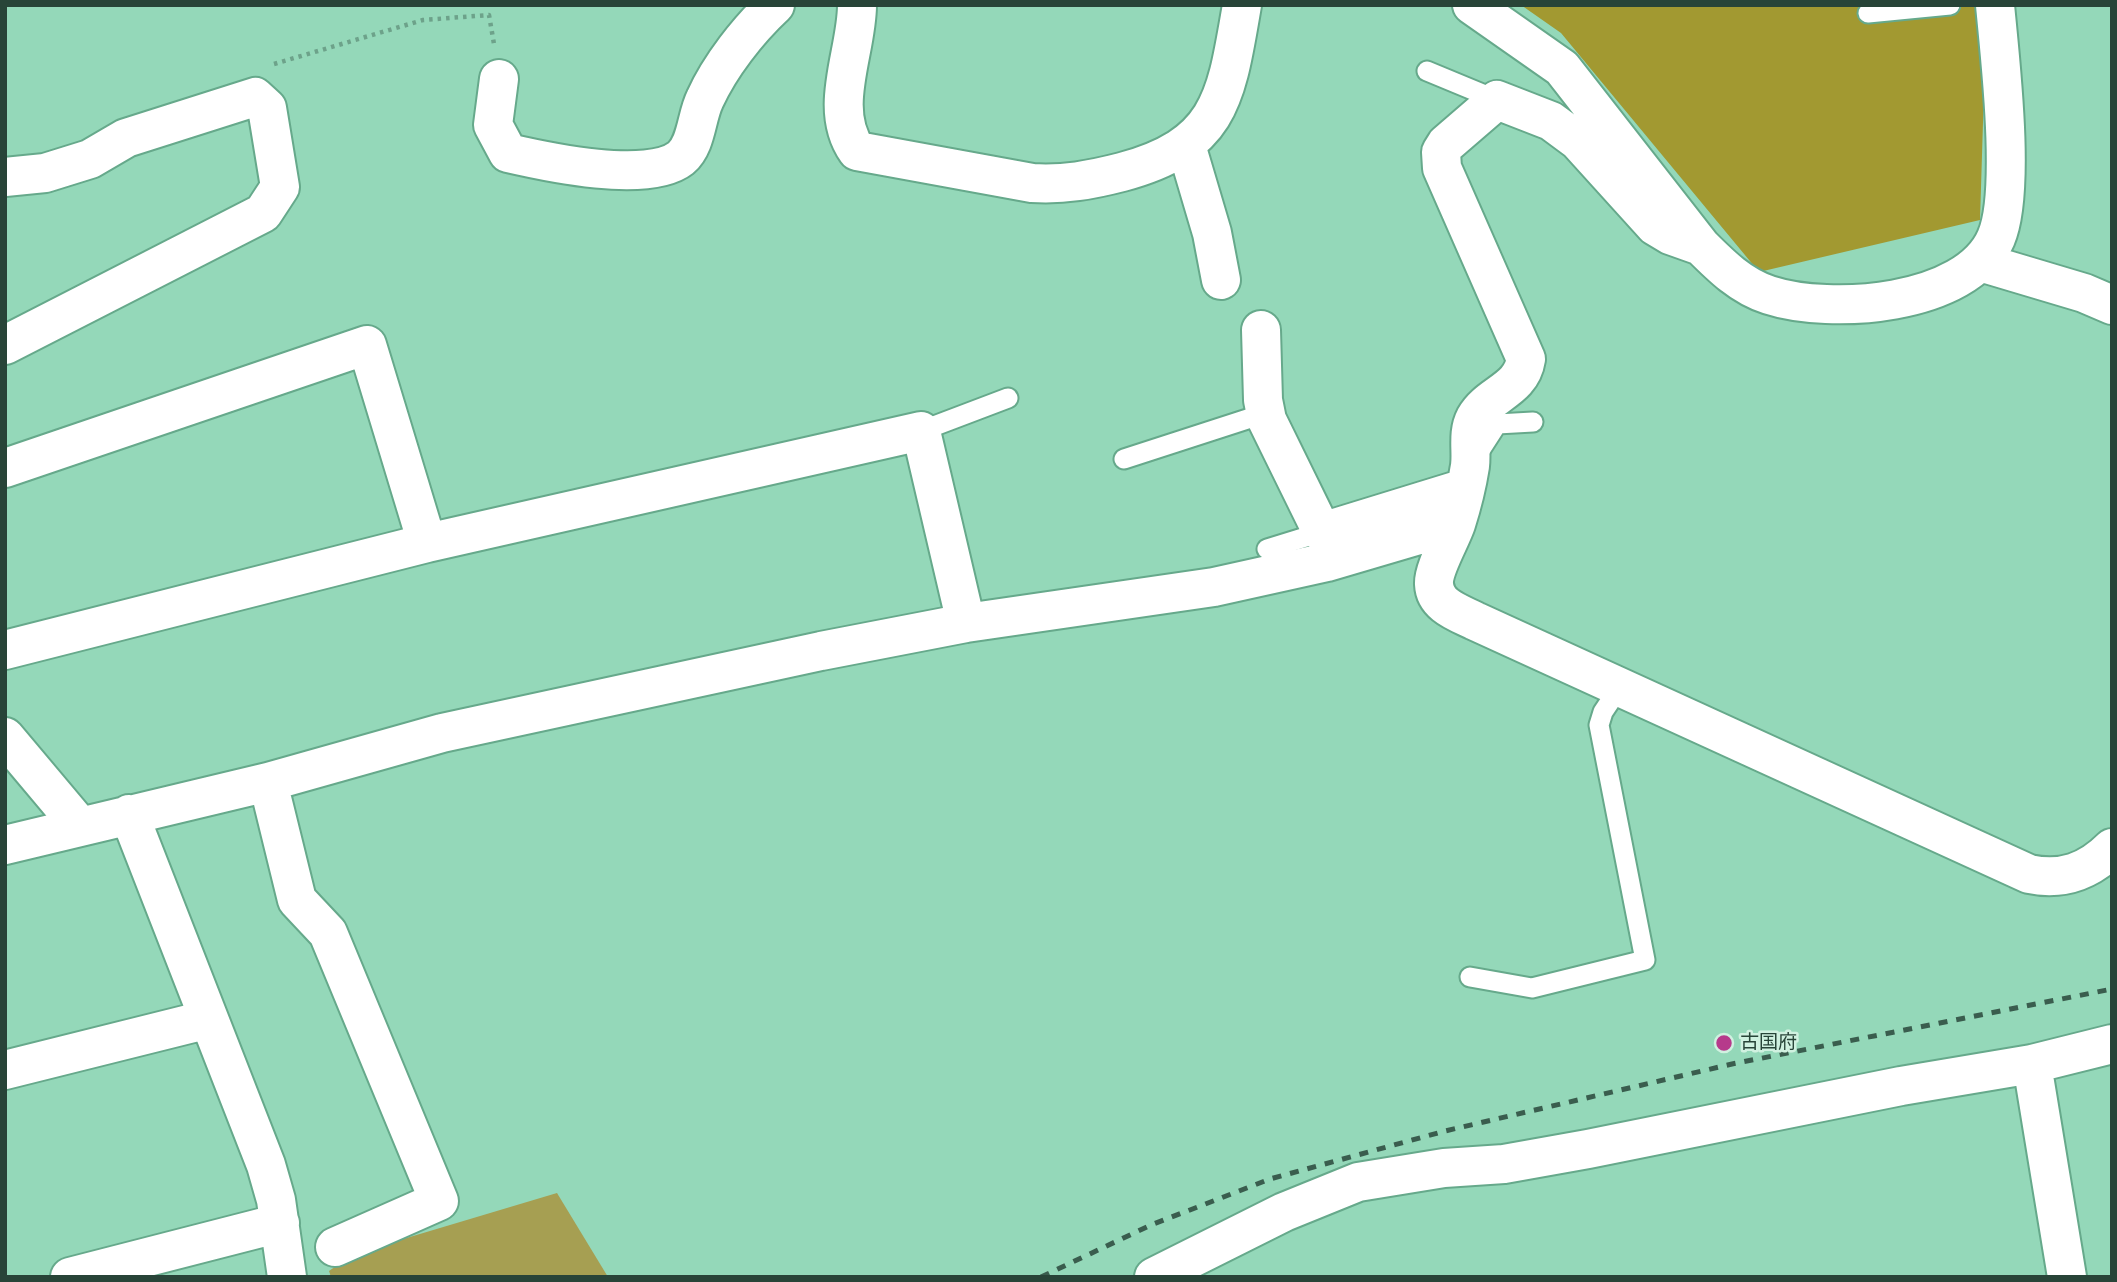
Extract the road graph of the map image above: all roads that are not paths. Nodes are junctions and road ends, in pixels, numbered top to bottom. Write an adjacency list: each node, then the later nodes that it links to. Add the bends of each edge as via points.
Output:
1 (775, 5): 9 (street, via 716,76 692,141 683,156 670,165 578,168 508,153 494,125)
2 (857, 5): 11 (street, via 844,122 849,140 865,154 1056,185 1156,163)
3 (1242, 5): 11 (street, via 1221,100 1208,124)
4 (1472, 5): 13 (street, via 1562,68)
5 (1950, 5): 7 (lane)
6 (1995, 5): 14 (street, via 2003,198 1996,237)
7 (1868, 13)
8 (1427, 71): 10 (lane)
9 (499, 79)
10 (1497, 100): 13 (street, via 1551,121 1578,141 1655,226); 25 (street, via 1454,136 1440,160 1526,359 1513,387 1474,419)
11 (1186, 145): 15 (street)
12 (5, 177): 18 (street, via 45,173 90,159 126,138 255,97 267,108 280,187 262,213)
13 (1701, 246): 14 (street, via 1730,274 1770,295 1847,306 1897,300 1956,277)
14 (1980, 262): 16 (street)
15 (1221, 280)
16 (2112, 305)
17 (1261, 330): 20 (street)
18 (5, 345)
19 (1008, 398): 22 (lane)
20 (1266, 413): 23 (lane); 27 (street)
21 (1533, 422): 25 (lane, via 1496,424)
22 (921, 431): 28 (street); 30 (street)
23 (1124, 459)
24 (5, 468): 28 (street, via 367,345)
25 (1468, 476): 26 (street); 27 (street)
26 (1456, 524): 30 (street, via 1327,562 1214,587); 32 (street, via 1433,582 1447,607)
27 (1322, 532): 29 (lane)
28 (427, 543): 31 (street)
29 (1267, 549)
30 (966, 623): 34 (street, via 442,733)
31 (5, 650)
32 (1619, 688): 38 (street, via 2029,874 2048,878 2071,874 2089,867); 39 (lane, via 1599,725 1646,960 1532,988)
33 (5, 737): 36 (street)
34 (268, 782): 35 (street); 45 (street, via 298,900 328,933 439,1200)
35 (129, 814): 36 (street); 40 (street)
36 (79, 825): 37 (street)
37 (5, 845)
38 (2112, 848)
39 (1470, 977)
40 (209, 1019): 43 (street); 44 (street, via 266,1165)
41 (2112, 1044): 42 (street)
42 (2032, 1065): 48 (street, via 1901,1086 1504,1164 1358,1182 1284,1212); 49 (street)
43 (5, 1070)
44 (280, 1223): 46 (street); 47 (street)
45 (335, 1247)
46 (70, 1277)
47 (287, 1277)
48 (1154, 1277)
49 (2067, 1277)

